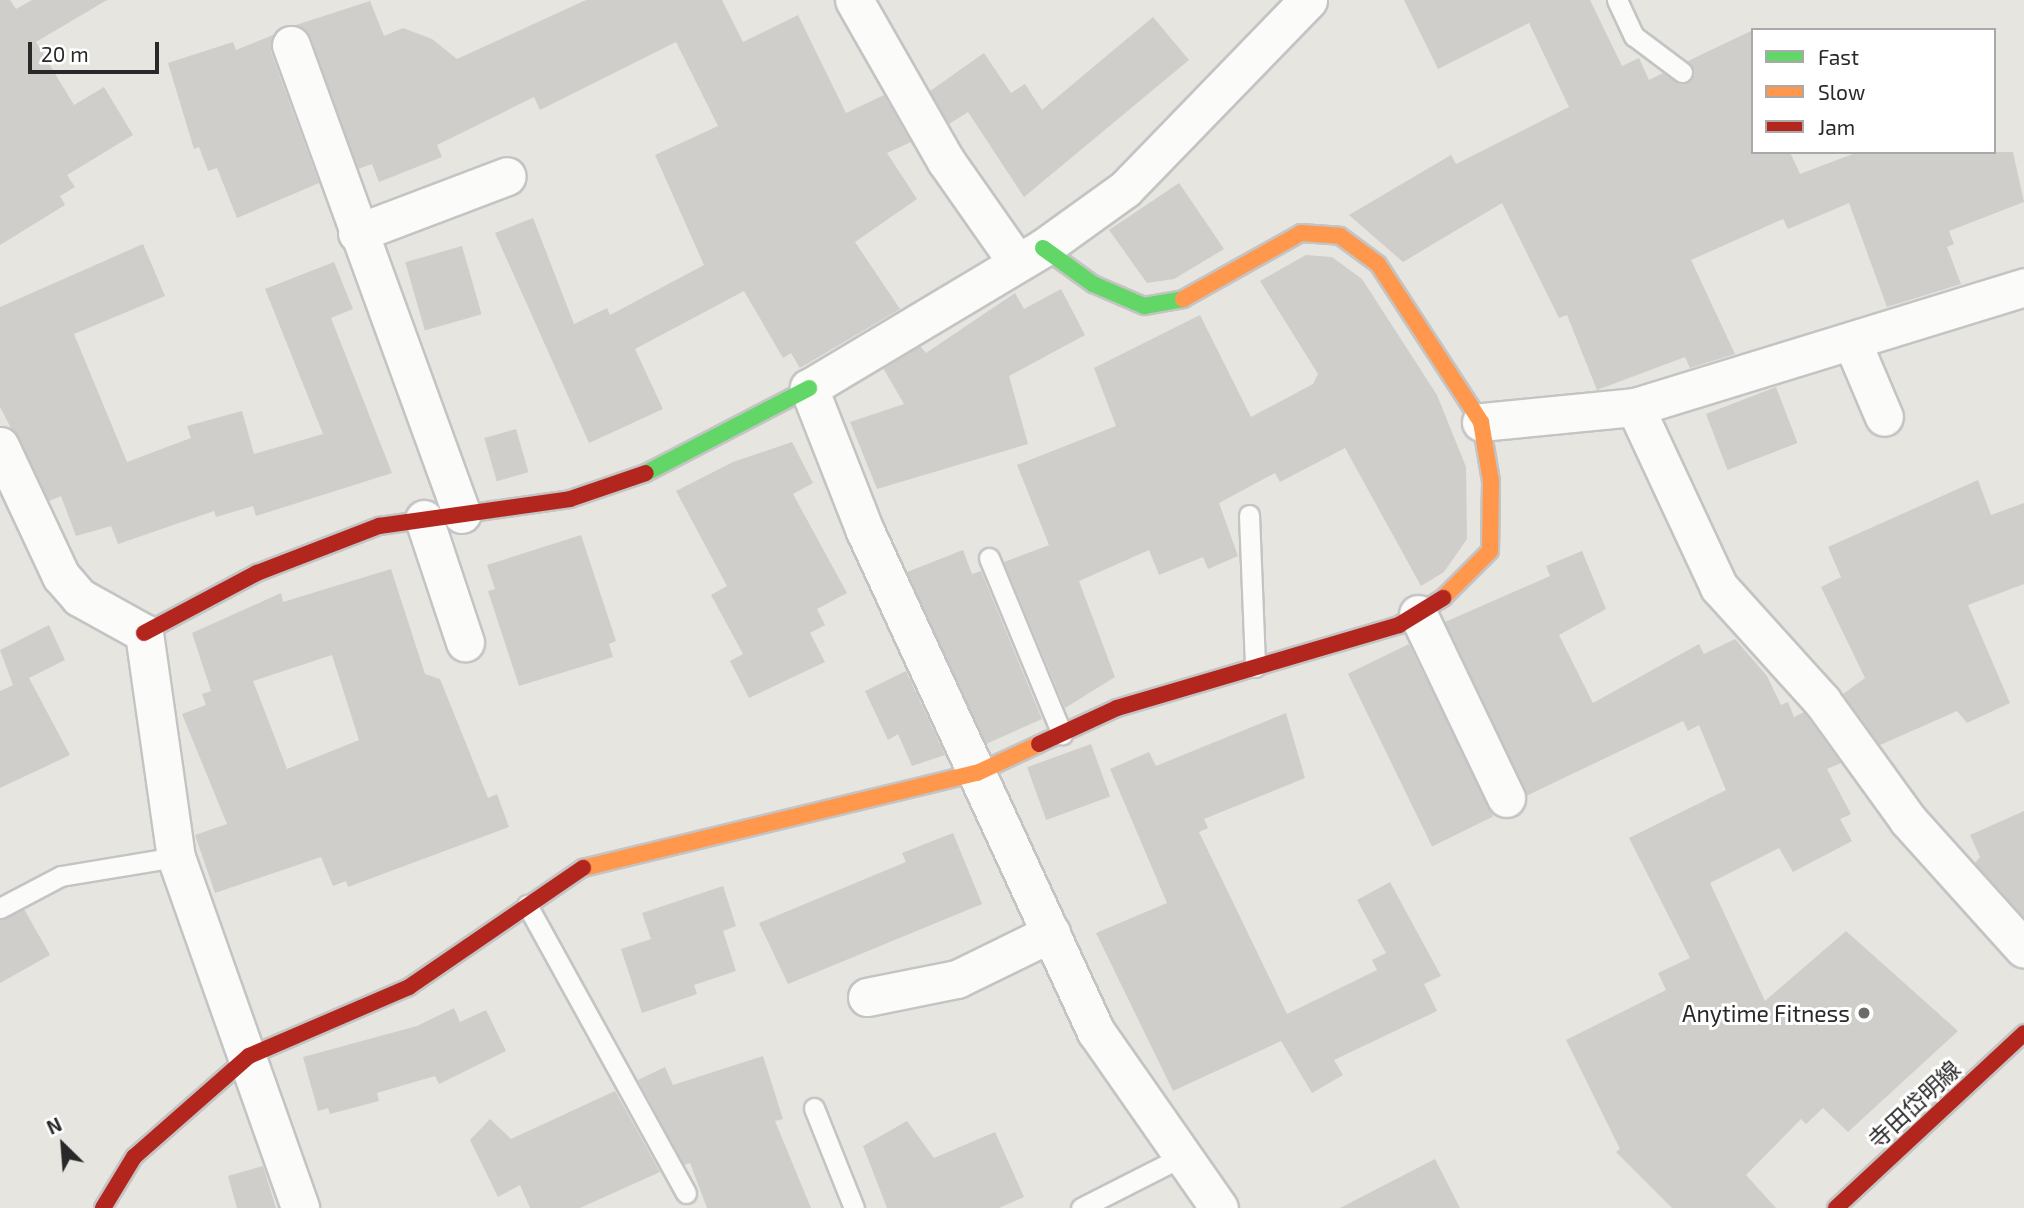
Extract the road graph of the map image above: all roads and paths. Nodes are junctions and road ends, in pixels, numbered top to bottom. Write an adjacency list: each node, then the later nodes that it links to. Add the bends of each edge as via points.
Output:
1 (854, 0): 8 (street, via 946,162)
2 (1308, 0): 8 (street, via 1125,189)
3 (1617, 0): 5 (lane, via 1634,36)
4 (291, 45): 7 (street)
5 (1682, 72)
6 (507, 176): 7 (street)
7 (357, 233): 16 (street)
8 (1029, 255): 11 (street); 14 (street, via 1144,306 1181,300 1301,233 1340,236 1378,264)
9 (2024, 287): 10 (street)
10 (1853, 344): 12 (street); 13 (street)
11 (809, 388): 16 (street, via 646,472 570,499); 25 (street, via 865,531)
12 (1635, 407): 14 (street); 31 (street, via 1719,587 1822,701 1908,820)
13 (1884, 417)
14 (1481, 422): 20 (street, via 1490,481 1490,551 1458,589)
15 (0, 446): 21 (street, via 61,576 79,597)
16 (461, 514): 18 (street)
17 (1249, 515): 23 (lane)
18 (424, 519): 21 (street, via 379,526 257,573); 22 (street)
19 (989, 558): 24 (lane)
20 (1418, 614): 23 (street); 26 (street)
21 (144, 633): 27 (street)
22 (465, 642)
23 (1255, 667): 24 (street, via 1117,708)
24 (1062, 734): 25 (street)
25 (976, 773): 28 (street, via 578,869); 30 (street)
26 (1506, 798)
27 (176, 857): 29 (lane, via 61,876); 34 (street)
28 (527, 905): 34 (street, via 408,986); 37 (lane)
29 (0, 908)
30 (1051, 933): 32 (street, via 957,979); 36 (street, via 1096,1032)
31 (2024, 949)
32 (867, 998)
33 (2024, 1033): 43 (street, 寺田岱明線)
34 (248, 1056): 38 (street, via 134,1157); 39 (street)
35 (814, 1108): 40 (lane)
36 (1183, 1156): 41 (lane); 42 (street)
37 (686, 1193)
38 (103, 1208)
39 (300, 1208)
40 (853, 1208)
41 (1082, 1208)
42 (1219, 1208)
43 (1836, 1208)

